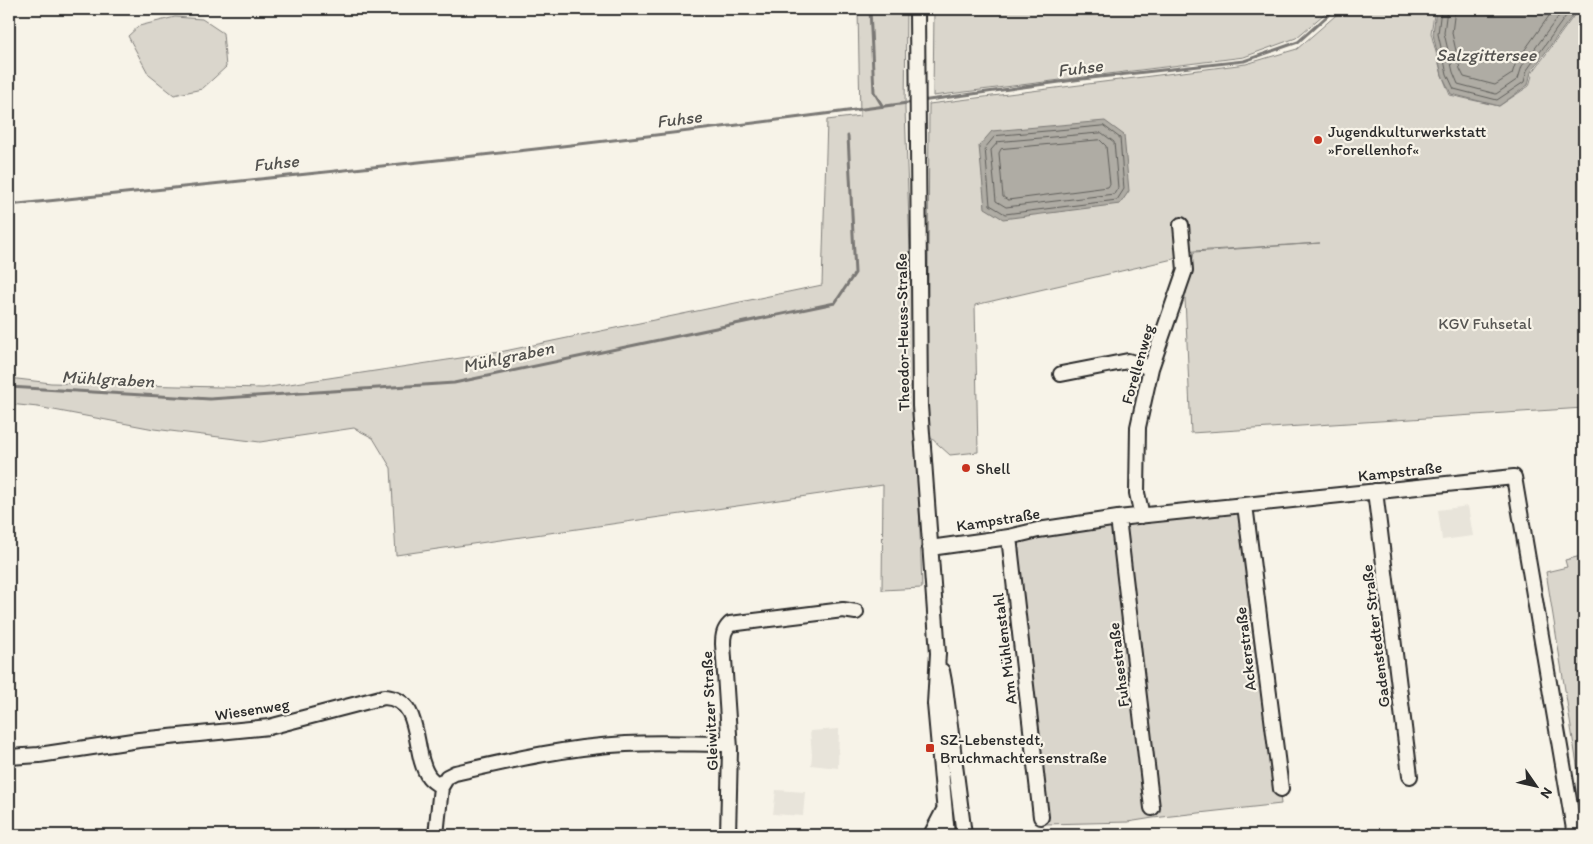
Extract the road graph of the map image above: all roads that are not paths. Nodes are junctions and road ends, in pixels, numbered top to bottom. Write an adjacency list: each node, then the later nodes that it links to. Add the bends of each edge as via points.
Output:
1 (917, 9): 10 (street, Theodor-Heuss-Straße, via 920,406)
2 (1181, 225): 3 (street, Forellenweg, via 1185,270)
3 (1151, 368): 4 (street, via 1128,361); 7 (street, Forellenweg, via 1138,427 1137,493)
4 (1061, 374)
5 (1375, 491): 6 (street, Kampstraße); 15 (street, Gadenstedter Straße); 26 (street, Kampstraße, via 1514,476)
6 (1245, 505): 7 (street, Kampstraße); 17 (street, Ackerstraße)
7 (1142, 516): 8 (street, Kampstraße)
8 (1118, 518): 9 (street, Kampstraße); 18 (street, Fuhsestraße)
9 (1009, 537): 10 (street, Kampstraße); 20 (street, Am Mühlenstahl)
10 (930, 548): 12 (street, Theodor-Heuss-Straße)
11 (856, 612): 13 (street, Gleiwitzer Straße, via 843,610 782,617 730,624 726,628 723,644)
12 (938, 653): 19 (street, via 935,704); 25 (street)
13 (730, 744): 16 (street, via 626,744 573,749 455,773 447,777); 22 (street, Gleiwitzer Straße)
14 (9, 756): 16 (street, Wiesenweg, via 269,727 384,697 406,707 412,717 423,766 430,778)
15 (1410, 776)
16 (442, 787): 21 (street)
17 (1281, 789)
18 (1152, 808)
19 (944, 809): 23 (street); 24 (street)
20 (1041, 817)
21 (436, 835)
22 (728, 835)
23 (931, 835)
24 (947, 835)
25 (964, 835)
26 (1575, 835)

